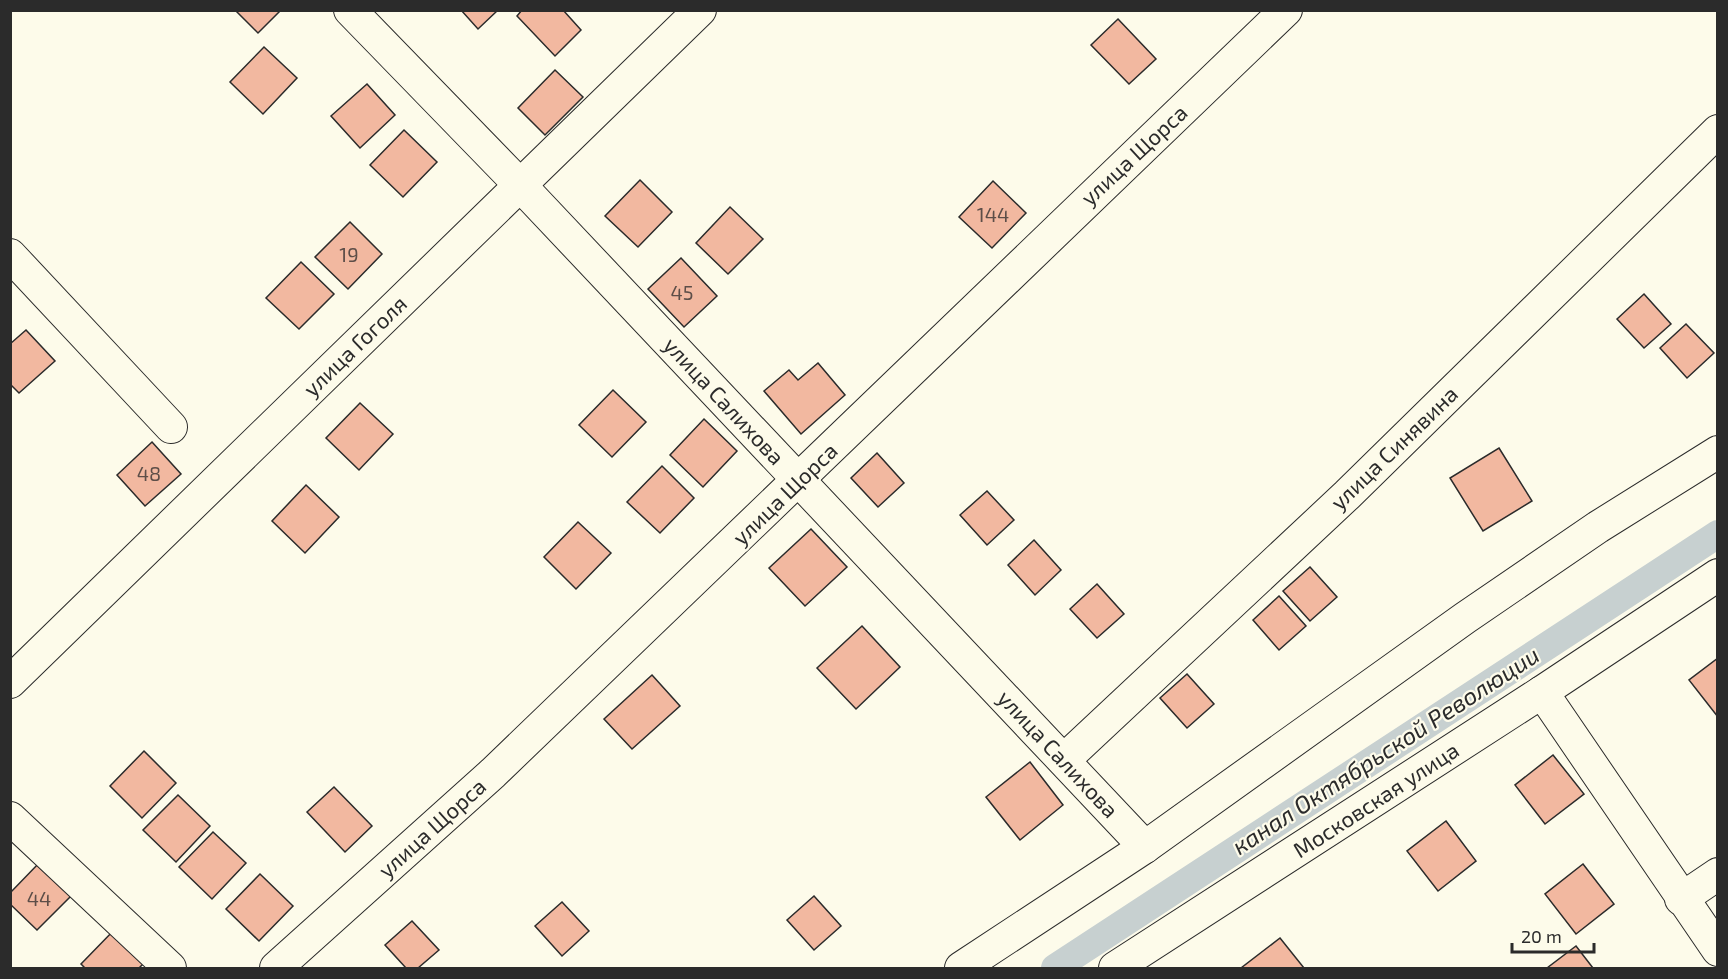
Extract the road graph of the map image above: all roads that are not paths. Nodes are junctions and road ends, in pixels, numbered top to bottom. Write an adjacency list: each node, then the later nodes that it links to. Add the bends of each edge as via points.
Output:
1 (350, 10): 5 (street, улица Салихова)
2 (700, 10): 5 (street, улица Гоголя)
3 (1286, 10): 9 (street, улица Щорса, via 1066,219)
4 (1718, 131): 13 (street, улица Синявина, via 1347,495)
5 (520, 185): 9 (street, улица Салихова); 11 (street, улица Гоголя)
6 (10, 255): 7 (street)
7 (171, 427)
8 (1718, 452): 15 (street, via 1484,604)
9 (799, 482): 13 (street, улица Салихова); 20 (street, улица Щорса, via 493,773)
10 (1718, 574): 12 (street, Московская улица)
11 (10, 682)
12 (1542, 692): 17 (street); 22 (street, Московская улица)
13 (1064, 760): 15 (street, улица Салихова)
14 (10, 818): 19 (street)
15 (1144, 847): 21 (street)
16 (1718, 874): 17 (street)
17 (1681, 899): 18 (street)
18 (1718, 950)
19 (170, 969)
20 (276, 969)
21 (962, 969)
22 (1115, 969)

